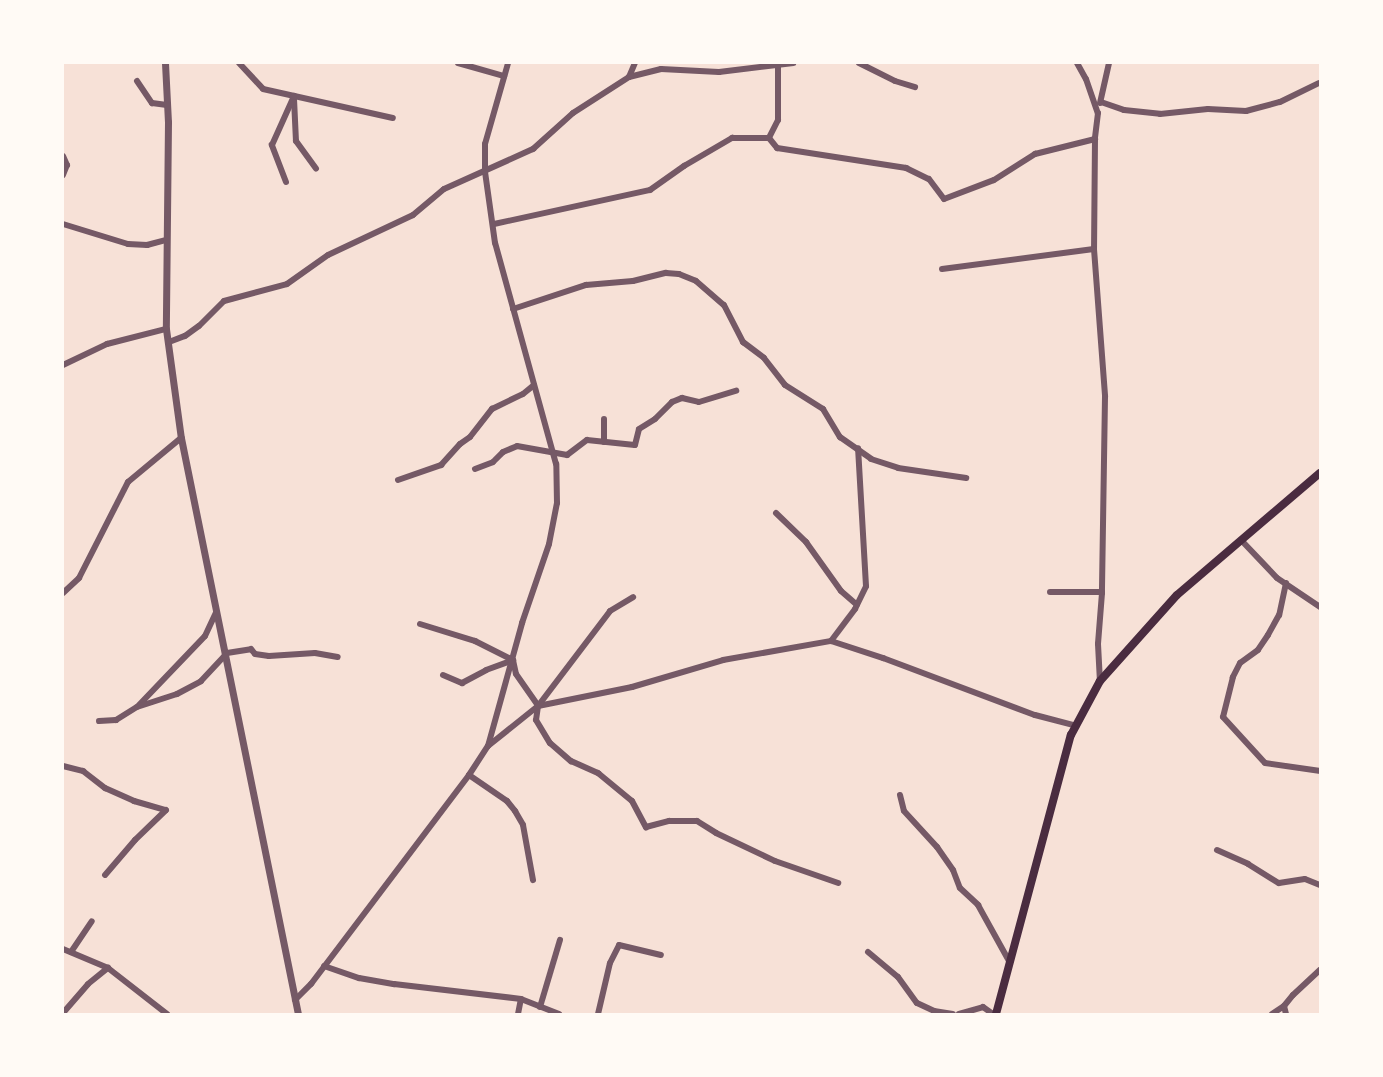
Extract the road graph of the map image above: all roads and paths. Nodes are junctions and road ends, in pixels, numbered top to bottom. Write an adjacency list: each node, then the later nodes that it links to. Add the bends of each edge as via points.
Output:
1 (165, 63): 20 (street)
2 (239, 63): 18 (street, via 263,89)
3 (458, 63): 13 (street)
4 (508, 63): 13 (street)
5 (635, 63): 14 (street)
6 (793, 63): 11 (street)
7 (859, 63): 17 (street)
8 (1077, 63): 12 (street)
9 (1088, 63): 12 (street)
10 (1109, 63): 19 (street)
11 (778, 67): 14 (street, via 719,72 661,69); 23 (street, via 778,120)
12 (1082, 69): 21 (street)
13 (504, 76): 27 (street, via 485,144)
14 (629, 77): 27 (street, via 573,113 533,149)
15 (137, 81): 20 (street, via 152,103)
16 (1319, 83): 19 (street, via 1280,102 1246,111 1208,109 1160,114 1124,110)
17 (915, 87)
18 (294, 96): 22 (street); 26 (street, via 296,141); 29 (street, via 272,145)
19 (1101, 102): 21 (street)
20 (167, 105): 32 (street)
21 (1098, 113): 24 (street)
22 (393, 118)
23 (769, 138): 24 (street, via 777,148 906,168 929,179 944,199 994,180 1035,154); 31 (street, via 732,138 650,190)
24 (1095, 139): 33 (street)
25 (63, 156): 28 (street, via 67,165)
26 (316, 169)
27 (485, 172): 31 (street); 37 (street, via 444,189 413,215 328,255 286,284 224,301 199,326)
28 (63, 175)
29 (286, 182)
30 (63, 224): 32 (street, via 128,244)
31 (494, 224): 35 (street, via 495,243)
32 (166, 240): 36 (street)
33 (1094, 249): 34 (street); 55 (street, via 1105,397)
34 (942, 269)
35 (513, 309): 39 (street); 44 (street, via 586,285 633,281 666,273 687,277 724,305 743,342 764,358 785,385 823,410 840,437)
36 (166, 330): 37 (street); 38 (street, via 107,344)
37 (169, 342): 42 (street)
38 (63, 365)
39 (534, 385): 45 (street); 49 (street, via 492,409 441,465)
40 (736, 391): 43 (street, via 699,402 681,398 672,402 639,429 635,445)
41 (604, 419): 43 (street)
42 (181, 438): 53 (street, via 128,482 79,578); 59 (street)
43 (604, 442): 45 (street, via 587,440 567,455)
44 (858, 448): 48 (street, via 871,459 898,468); 57 (street, via 866,586)
45 (553, 453): 46 (street, via 517,446); 64 (street, via 557,503 549,544)
46 (475, 469)
47 (1320, 473): 51 (main road)
48 (966, 478)
49 (398, 480)
50 (776, 513): 57 (street, via 806,542 841,591)
51 (1241, 540): 52 (street); 66 (main road, via 1177,595)
52 (1286, 584): 58 (street); 73 (street, via 1268,635 1258,650 1240,663 1233,677 1223,717 1264,763)
53 (63, 592)
54 (1050, 592): 55 (street)
55 (1102, 592): 66 (street)
56 (633, 597): 67 (street, via 609,611)
57 (857, 605): 61 (street)
58 (1320, 607)
59 (218, 609): 62 (street); 68 (street, via 205,636)
60 (420, 624): 64 (street, via 475,641)
61 (831, 641): 67 (street, via 723,660 632,687); 70 (street, via 1035,715)
62 (227, 653): 63 (street, via 251,650 269,656 315,653); 68 (street, via 201,681 177,694); 92 (street)
63 (338, 657)
64 (513, 660): 65 (street, via 462,683); 67 (street, via 521,682); 71 (street)
65 (443, 675)
66 (1100, 681): 70 (main road)
67 (538, 706): 71 (street); 79 (street, via 536,720 549,742 571,761 598,773 632,801 646,827 669,821 697,821 775,861)
68 (137, 707): 69 (street, via 116,720)
69 (99, 721)
70 (1077, 726): 87 (main road, via 1071,735)
71 (488, 746): 74 (street)
72 (63, 766): 77 (street, via 83,771 105,788 134,801 166,810)
73 (1320, 771)
74 (469, 775): 78 (street, via 515,811 523,825); 88 (street)
75 (900, 795): 87 (street, via 904,811 937,848 960,888 978,905)
76 (1217, 850): 80 (street, via 1279,883 1305,879)
77 (105, 874)
78 (532, 880)
79 (838, 883)
80 (1320, 885)
81 (92, 921): 84 (street)
82 (560, 940): 94 (street)
83 (63, 949): 84 (street)
84 (71, 952): 89 (street)
85 (868, 952): 101 (street, via 898,977 917,1003)
86 (661, 955): 100 (street, via 619,945 610,963)
87 (1009, 961): 103 (main road)
88 (324, 966): 91 (street, via 394,984); 92 (street)
89 (108, 968): 95 (street); 96 (street)
90 (1320, 970): 93 (street)
91 (520, 999): 94 (street); 98 (street)
92 (295, 1000): 97 (street)
93 (1284, 1006): 104 (street); 105 (street)
94 (540, 1007): 99 (street)
95 (63, 1013)
96 (167, 1014)
97 (298, 1014)
98 (518, 1014)
99 (559, 1014)
100 (598, 1014)
101 (953, 1014)
102 (959, 1014): 103 (street, via 983,1007)
103 (994, 1014)
104 (1272, 1014)
105 (1287, 1014)

